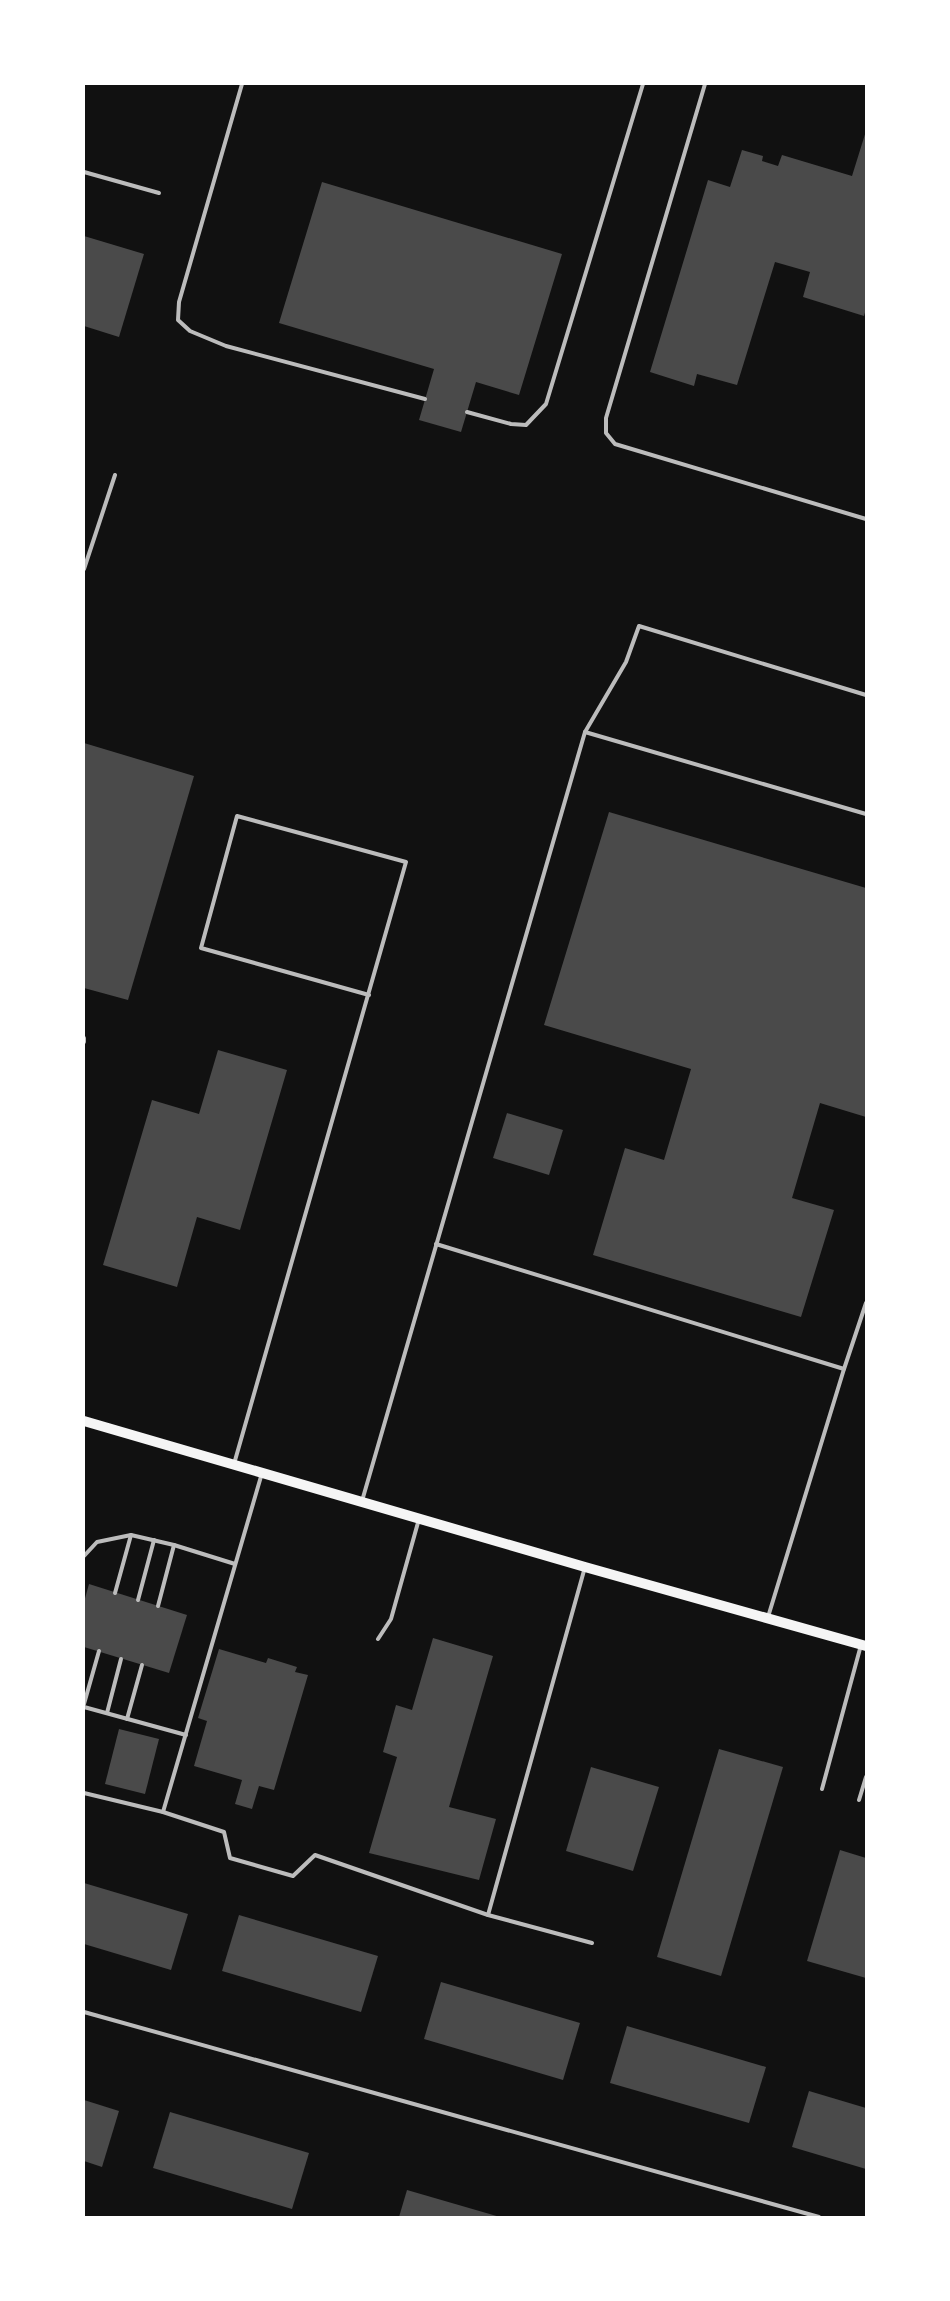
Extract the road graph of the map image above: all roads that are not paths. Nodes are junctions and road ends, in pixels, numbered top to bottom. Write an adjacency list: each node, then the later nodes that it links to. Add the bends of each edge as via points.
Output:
1 (242, 84): 6 (lane, via 179,302 178,320 190,331 226,346)
2 (643, 84): 7 (lane, via 546,404 526,425)
3 (704, 84): 9 (lane, via 606,418 606,433 614,444)
4 (84, 172): 5 (lane)
5 (159, 194)
6 (425, 399)
7 (466, 412)
8 (115, 475): 10 (lane)
9 (866, 518)
10 (84, 570)
11 (866, 695): 12 (lane, via 639,626 626,662)
12 (585, 732): 13 (lane); 15 (lane)
13 (866, 814)
14 (369, 995): 14 (lane, via 406,862 237,816 202,948); 19 (lane)
15 (436, 1244): 17 (lane); 21 (lane)
16 (866, 1303): 17 (lane)
17 (844, 1369): 32 (lane)
18 (84, 1421): 19 (main road)
19 (234, 1464): 20 (main road)
20 (262, 1473): 21 (main road); 27 (lane)
21 (362, 1502): 22 (main road)
22 (419, 1518): 28 (main road); 33 (lane, via 390,1619)
23 (131, 1535): 24 (lane); 26 (lane, via 97,1542); 29 (lane)
24 (154, 1540): 25 (lane); 30 (lane)
25 (174, 1545): 27 (lane); 31 (lane)
26 (84, 1556)
27 (235, 1564): 41 (lane)
28 (586, 1567): 32 (main road); 47 (lane)
29 (115, 1593)
30 (138, 1600)
31 (158, 1606)
32 (767, 1619): 34 (main road)
33 (378, 1639)
34 (864, 1645): 43 (lane)
35 (98, 1651): 38 (lane)
36 (122, 1658): 39 (lane)
37 (142, 1665): 40 (lane)
38 (84, 1706): 39 (lane)
39 (107, 1713): 40 (lane)
40 (128, 1719): 41 (lane)
41 (186, 1735): 46 (lane)
42 (866, 1777): 45 (lane)
43 (822, 1789)
44 (84, 1793): 46 (lane)
45 (859, 1800)
46 (163, 1812): 47 (lane, via 224,1832 230,1858 293,1876 315,1855)
47 (488, 1915): 48 (lane)
48 (592, 1943)
49 (84, 2012): 50 (lane)
50 (819, 2217)

